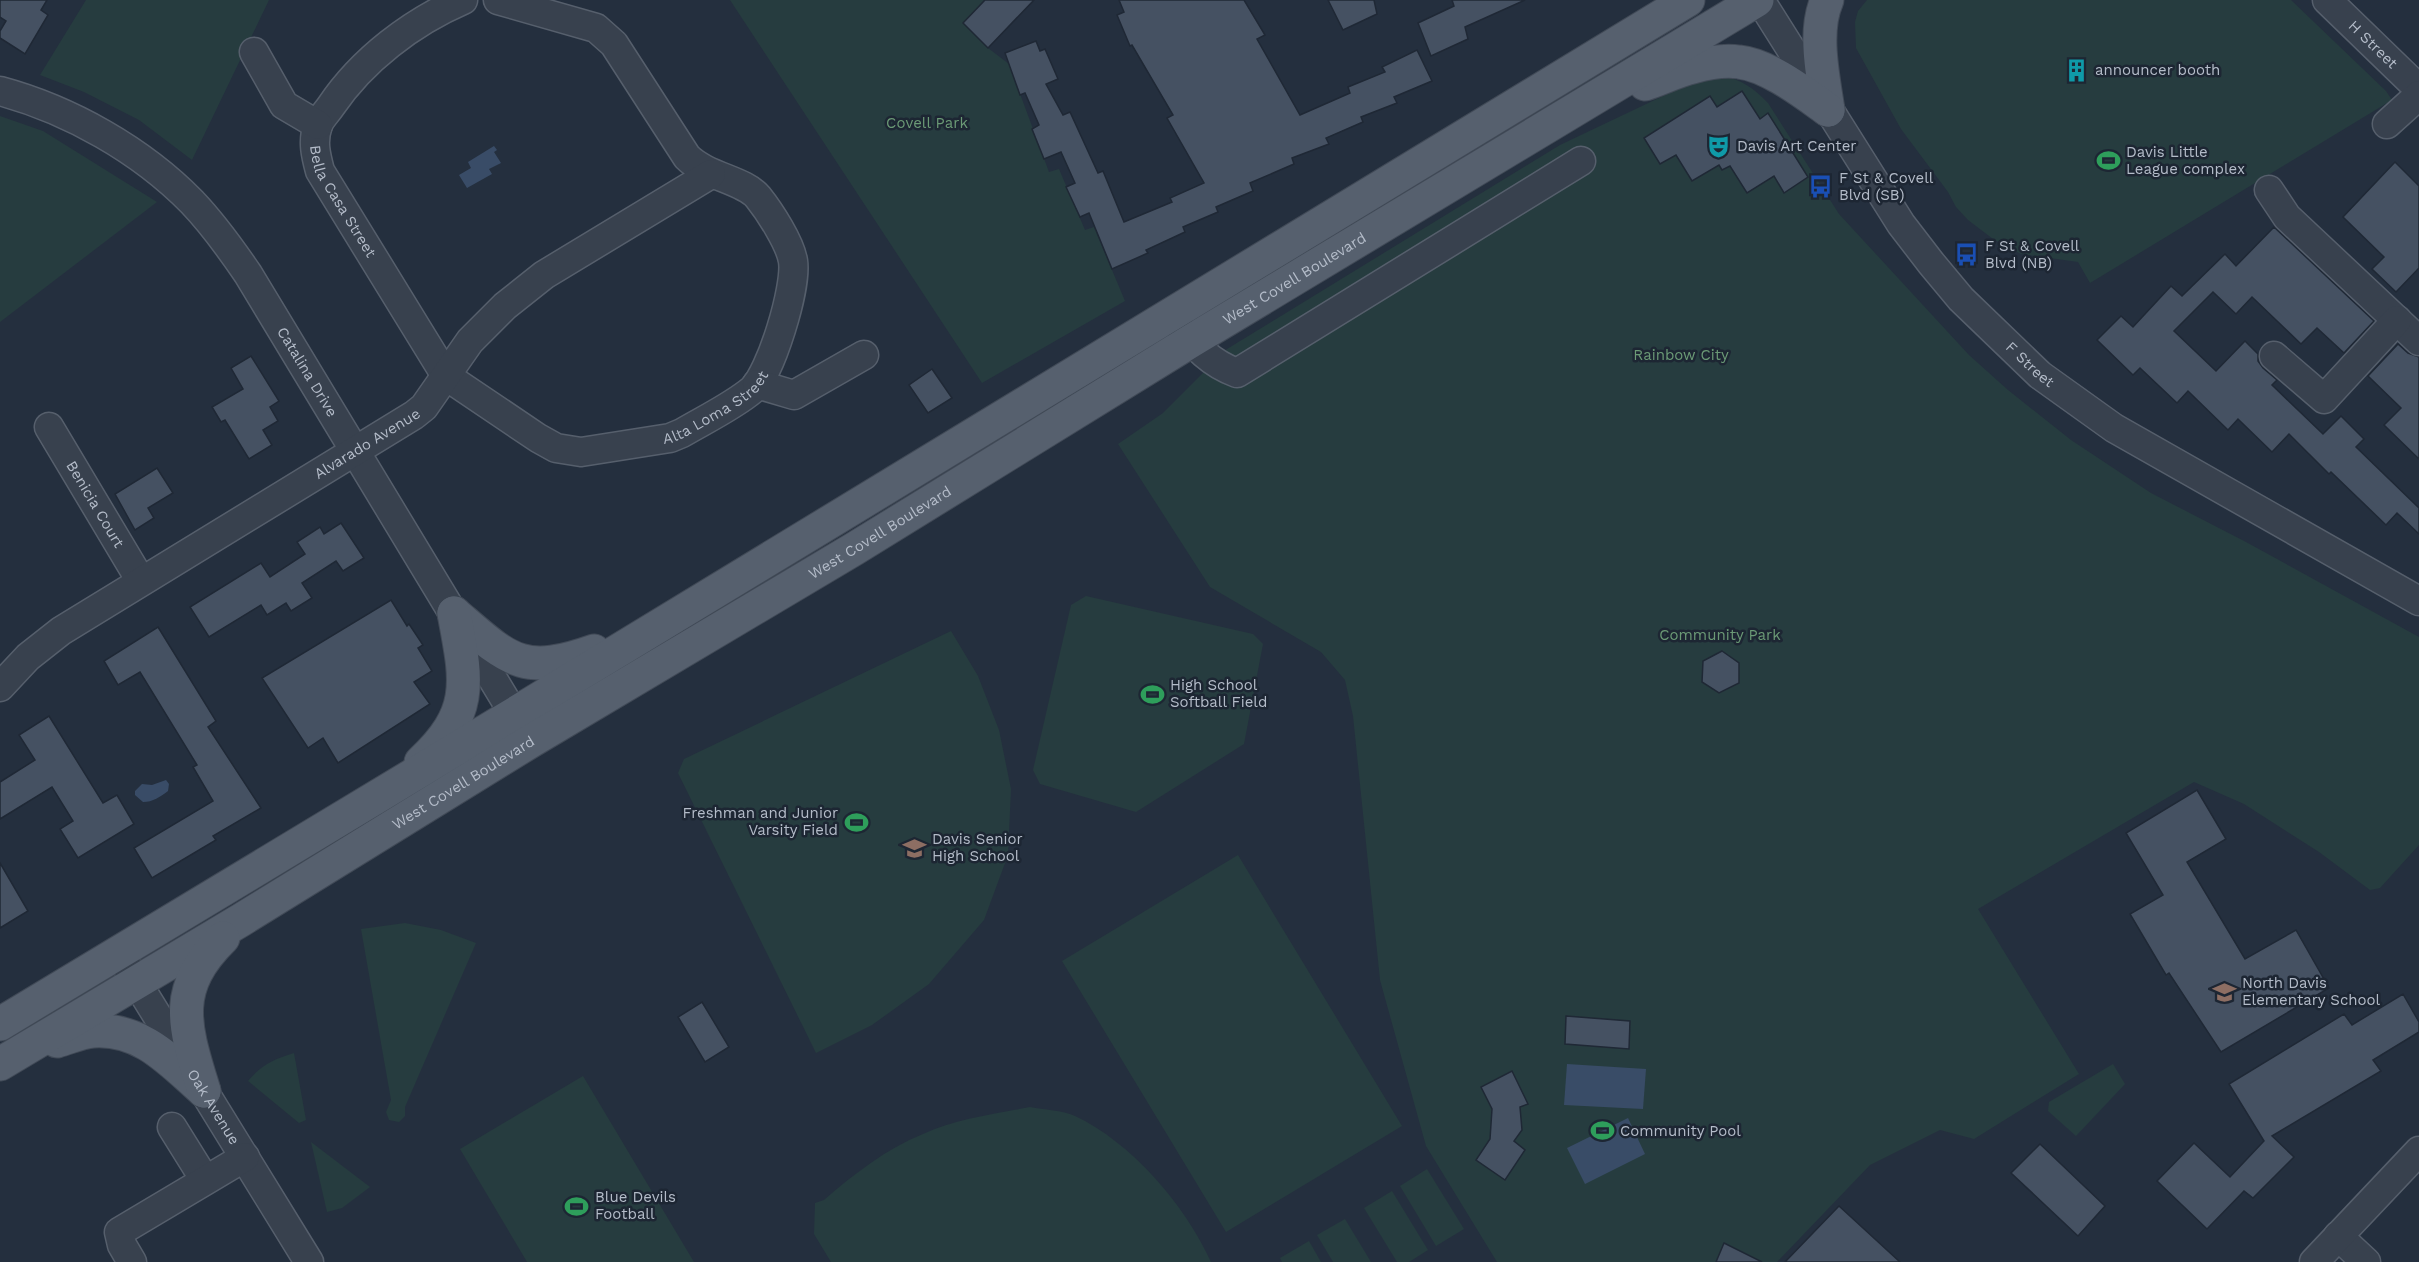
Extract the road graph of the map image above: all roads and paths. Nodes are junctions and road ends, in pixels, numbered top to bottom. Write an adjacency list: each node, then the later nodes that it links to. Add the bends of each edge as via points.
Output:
1 (463, 0): 16 (street, Bella Casa Street, via 416,25 367,64 340,92)
2 (498, 0): 18 (street, via 605,34 687,157)
3 (1650, 0): 9 (main road)
4 (1688, 0): 9 (main road, West Covell Boulevard)
5 (1759, 0): 13 (main road, West Covell Boulevard); 14 (street, F Street)
6 (1827, 0): 14 (main road, via 1820,34)
7 (2327, 0): 10 (street, H Street)
8 (254, 52): 16 (street, via 284,105)
9 (1581, 64): 20 (main road, West Covell Boulevard)
10 (2419, 89)
11 (0, 91): 29 (street, Catalina Drive, via 61,113 99,133 135,154 191,202 248,274)
12 (2419, 95): 15 (street)
13 (1593, 98): 14 (main road, via 1692,67 1736,61 1767,72); 22 (main road, West Covell Boulevard)
14 (1828, 110): 31 (street, F Street, via 1901,224 1931,263 1976,314 2040,375 2114,428)
15 (2387, 124)
16 (318, 125): 26 (street, Bella Casa Street, via 314,150 320,171)
17 (1581, 162): 22 (street, via 1237,373 1217,365)
18 (711, 174): 26 (street, Alvarado Avenue, via 544,275 470,341); 27 (street, Alta Loma Street, via 757,195 789,248 793,262 794,279 771,360)
19 (2269, 189): 21 (street, via 2287,218)
20 (1170, 316): 22 (street); 33 (main road, West Covell Boulevard)
21 (2397, 320): 23 (street); 25 (street, via 2324,399)
22 (1191, 341): 35 (main road, West Covell Boulevard, via 854,549)
23 (2419, 341)
24 (864, 355): 27 (street, via 794,395)
25 (2274, 356)
26 (446, 376): 27 (street, Alta Loma Street, via 538,438 556,448 581,452 670,438); 29 (street, Alvarado Avenue, via 414,415)
27 (757, 384)
28 (49, 427): 30 (street, Benicia Court)
29 (354, 450): 30 (street, Alvarado Avenue); 32 (street, Catalina Drive)
30 (141, 581): 34 (street, Alvarado Avenue, via 41,645)
31 (2419, 601)
32 (453, 613): 33 (main road, via 499,651 531,664 575,658); 35 (street, Catalina Drive); 36 (main road, via 464,671 462,701 433,750)
33 (650, 631): 35 (main road, West Covell Boulevard)
34 (0, 687)
35 (523, 727): 36 (main road, West Covell Boulevard); 37 (main road, West Covell Boulevard)
36 (392, 788): 38 (main road, West Covell Boulevard)
37 (241, 920): 39 (main road, West Covell Boulevard); 42 (main road, via 210,951 196,972 186,1002 187,1036)
38 (118, 952): 39 (street, Oak Avenue); 40 (main road, West Covell Boulevard)
39 (137, 982): 41 (main road, West Covell Boulevard); 42 (street, Oak Avenue)
40 (0, 1024)
41 (9, 1059): 42 (main road, via 91,1031 123,1032 146,1042)
42 (204, 1091): 45 (street, Oak Avenue)
43 (172, 1127): 46 (street)
44 (2419, 1151): 47 (street)
45 (244, 1157): 46 (street); 49 (street, Oak Avenue)
46 (205, 1180): 48 (street, via 119,1232)
47 (2338, 1236): 50 (street); 51 (street)
48 (132, 1262)
49 (309, 1262)
50 (2314, 1262)
51 (2366, 1262)

